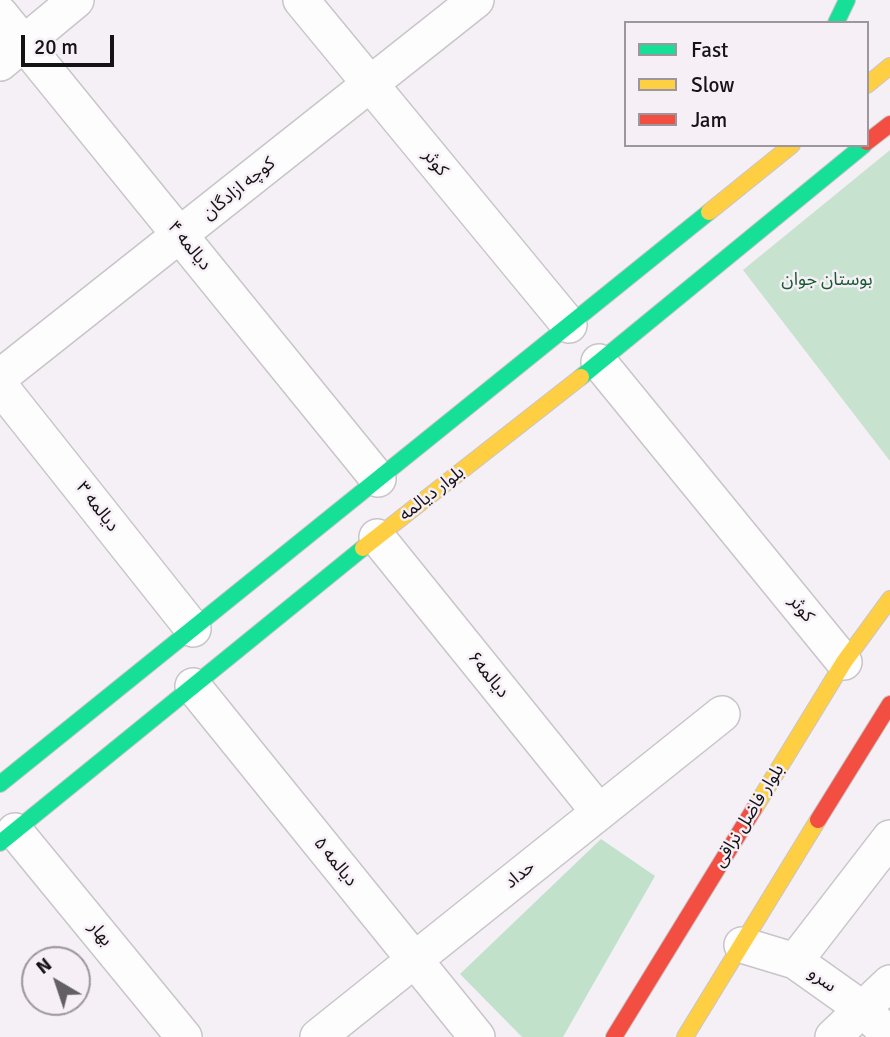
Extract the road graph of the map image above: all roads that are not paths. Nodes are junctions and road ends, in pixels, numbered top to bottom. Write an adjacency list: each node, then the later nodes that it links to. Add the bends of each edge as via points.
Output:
1 (76, 0): 7 (street)
2 (301, 0): 10 (street, کوثر)
3 (477, 0): 10 (street, کوچه ازادگان)
4 (848, 0): 6 (street)
5 (0, 14): 7 (street, دیالمه ۴)
6 (837, 21)
7 (12, 53): 17 (street, دیالمه ۴)
8 (890, 66): 9 (street)
9 (869, 83)
10 (370, 84): 17 (street, کوچه ازادگان); 18 (street, کوثر)
11 (890, 124): 12 (street, بلوار دیالمه)
12 (869, 141)
13 (775, 147): 16 (street)
14 (790, 147): 16 (street)
15 (861, 147): 19 (street, بلوار دیالمه)
16 (765, 167): 18 (street)
17 (180, 236): 20 (street, کوچه ازادگان); 22 (street, دیالمه ۴)
18 (572, 330): 22 (street)
19 (595, 357): 23 (street, بلوار دیالمه); 26 (street, کوثر)
20 (0, 377)
21 (0, 386): 25 (street, دیالمه ۳)
22 (378, 479): 25 (street)
23 (377, 537): 27 (street, بلوار دیالمه); 31 (street, دیالمه۶)
24 (890, 599): 26 (street, بلوار فاضل نراقی)
25 (193, 629): 30 (street)
26 (844, 662): 42 (street, بلوار فاضل نراقی)
27 (193, 686): 32 (street, بلوار دیالمه); 35 (street, دیالمه ۵)
28 (890, 704): 34 (street)
29 (722, 714): 31 (street, حداد)
30 (5, 770)
31 (599, 812): 35 (street, حداد)
32 (8, 837): 39 (street, بهار)
33 (890, 838): 36 (street)
34 (741, 945): 36 (street, سرو); 43 (street)
35 (414, 960): 40 (street, حداد); 41 (street, دیالمه ۵)
36 (795, 961): 38 (street, سرو)
37 (890, 983): 38 (street)
38 (863, 1010): 44 (street); 45 (street, سرو)
39 (184, 1037)
40 (318, 1037)
41 (477, 1037)
42 (614, 1037)
43 (685, 1037)
44 (833, 1037)
45 (890, 1037)

